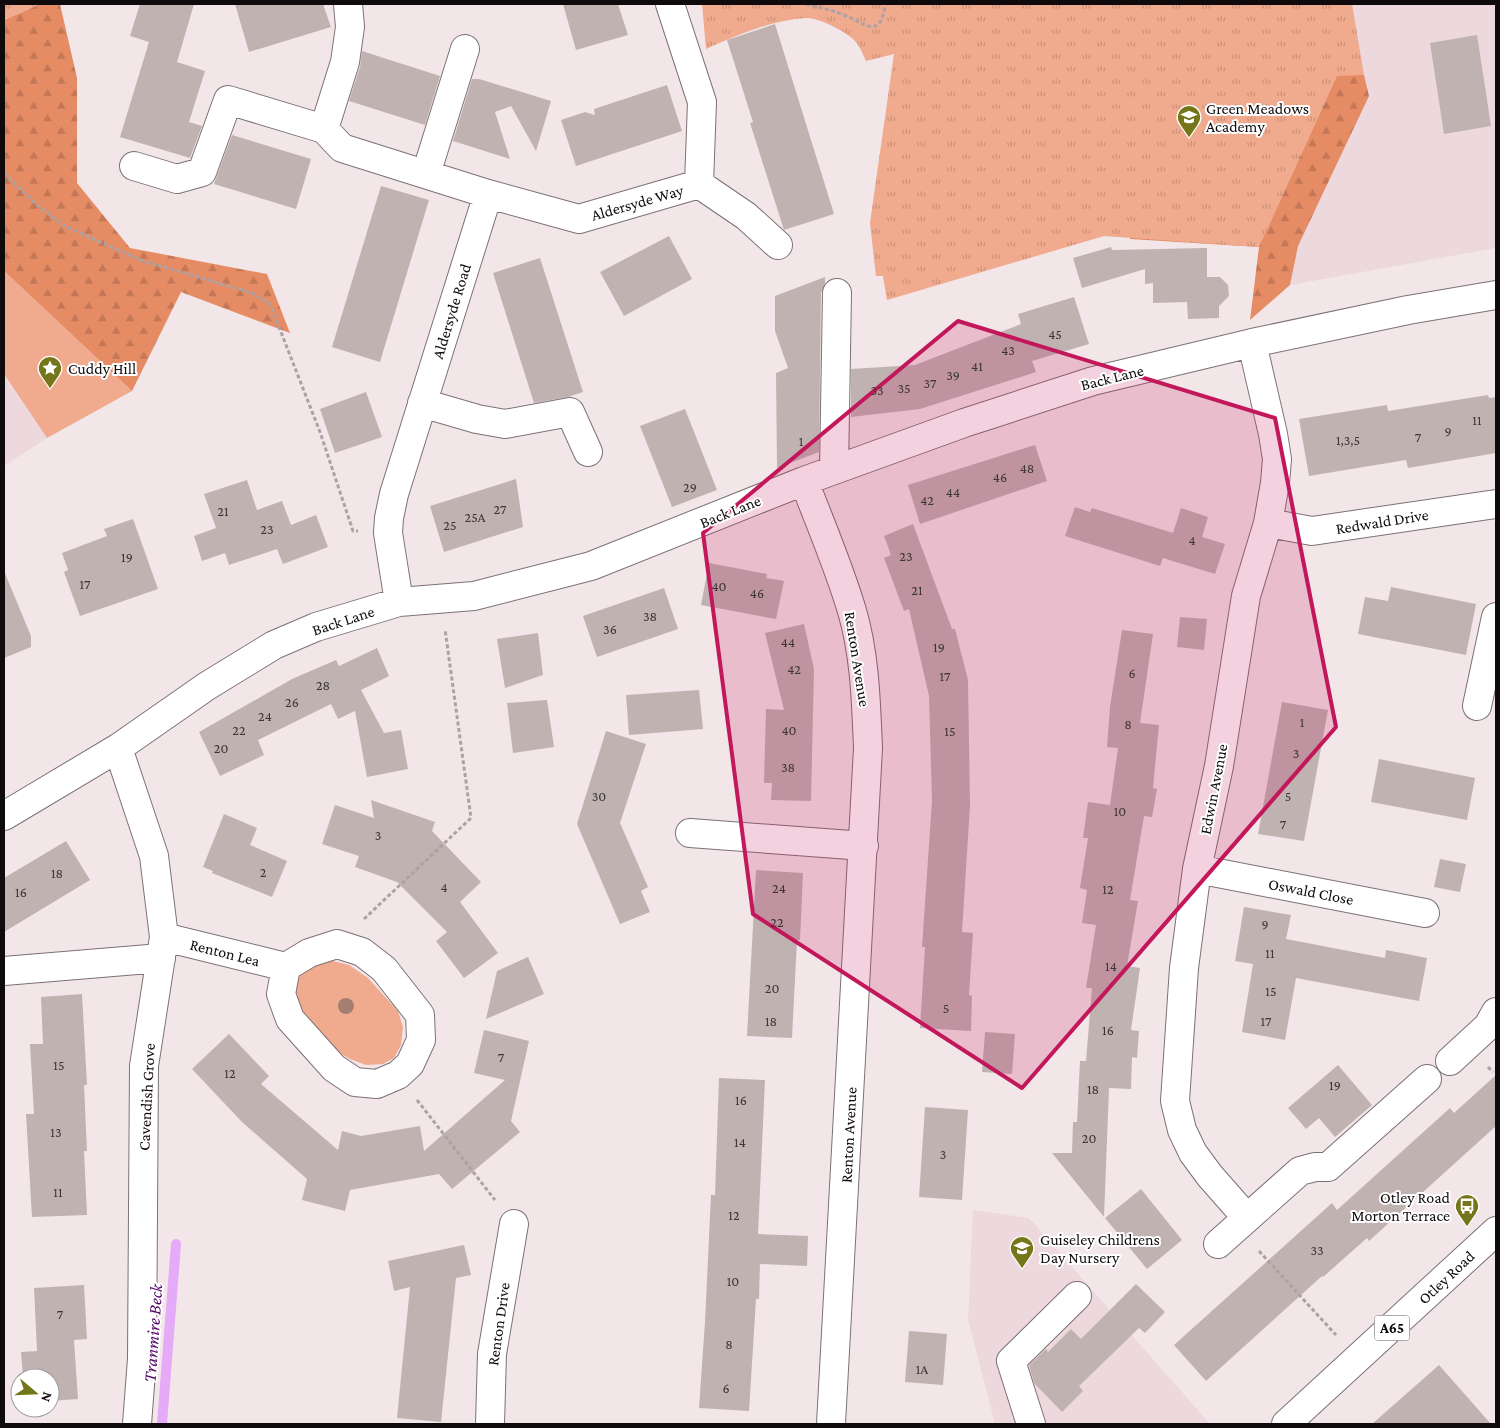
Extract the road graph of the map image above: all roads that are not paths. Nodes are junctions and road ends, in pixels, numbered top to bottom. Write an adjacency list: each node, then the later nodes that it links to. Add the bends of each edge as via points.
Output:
1 (348, 4): 4 (street, via 350,27 345,62)
2 (670, 4): 7 (street, Aldersyde Way, via 702,102)
3 (465, 49): 6 (street)
4 (324, 129): 5 (street, via 228,100 202,172 178,178); 6 (street, via 342,148)
5 (134, 166)
6 (426, 174): 8 (street)
7 (699, 184): 8 (street, Aldersyde Way, via 579,219); 9 (street, Aldersyde Way, via 746,216)
8 (488, 194): 13 (street, Aldersyde Road)
9 (778, 245)
10 (837, 293): 15 (street)
11 (1496, 295): 12 (street, Back Lane)
12 (1252, 343): 15 (street, Back Lane, via 1068,389); 18 (street, Edwin Avenue, via 1277,459)
13 (422, 403): 14 (street, via 505,424 570,412); 19 (street, Aldersyde Road, via 389,518 388,533)
14 (588, 452)
15 (834, 470): 16 (street, Back Lane)
16 (804, 481): 19 (street, Back Lane, via 591,566 474,596); 25 (street, Renton Avenue, via 852,611 860,648 868,748)
17 (1496, 504): 18 (street, Redwald Drive, via 1312,531)
18 (1268, 523): 26 (street, Edwin Avenue, via 1246,596 1219,766)
19 (399, 602): 22 (street, Back Lane, via 316,627 274,645 207,686)
20 (1496, 617): 21 (street)
21 (1477, 706)
22 (118, 748): 23 (street, Back Lane); 28 (street, Cavendish Grove, via 154,856)
23 (4, 816)
24 (690, 833): 25 (street)
25 (864, 846): 41 (street, Renton Avenue)
26 (1198, 869): 27 (street, Oswald Close); 34 (street, Edwin Avenue, via 1184,968 1175,1101 1182,1130 1193,1153)
27 (1425, 913)
28 (162, 947): 29 (street, Renton Lea); 30 (street, Renton Lea); 39 (street, Cavendish Grove, via 144,1066 142,1358)
29 (286, 967): 29 (street, via 309,953 338,944 362,952 384,969 420,1015 420,1040 410,1064 378,1084 354,1082 334,1068 290,1019 281,994)
30 (4, 971)
31 (1496, 1012): 32 (street, via 1488,1026)
32 (1450, 1061)
33 (1427, 1079): 34 (street, via 1328,1167 1300,1172)
34 (1247, 1218): 37 (street)
35 (514, 1224): 40 (street, Renton Drive, via 492,1354)
36 (1496, 1231): 43 (street, Otley Road / A65)
37 (1218, 1244)
38 (1077, 1296): 42 (street, via 1011,1360)
39 (137, 1424)
40 (490, 1424)
41 (832, 1424)
42 (1031, 1424)
43 (1286, 1424)

